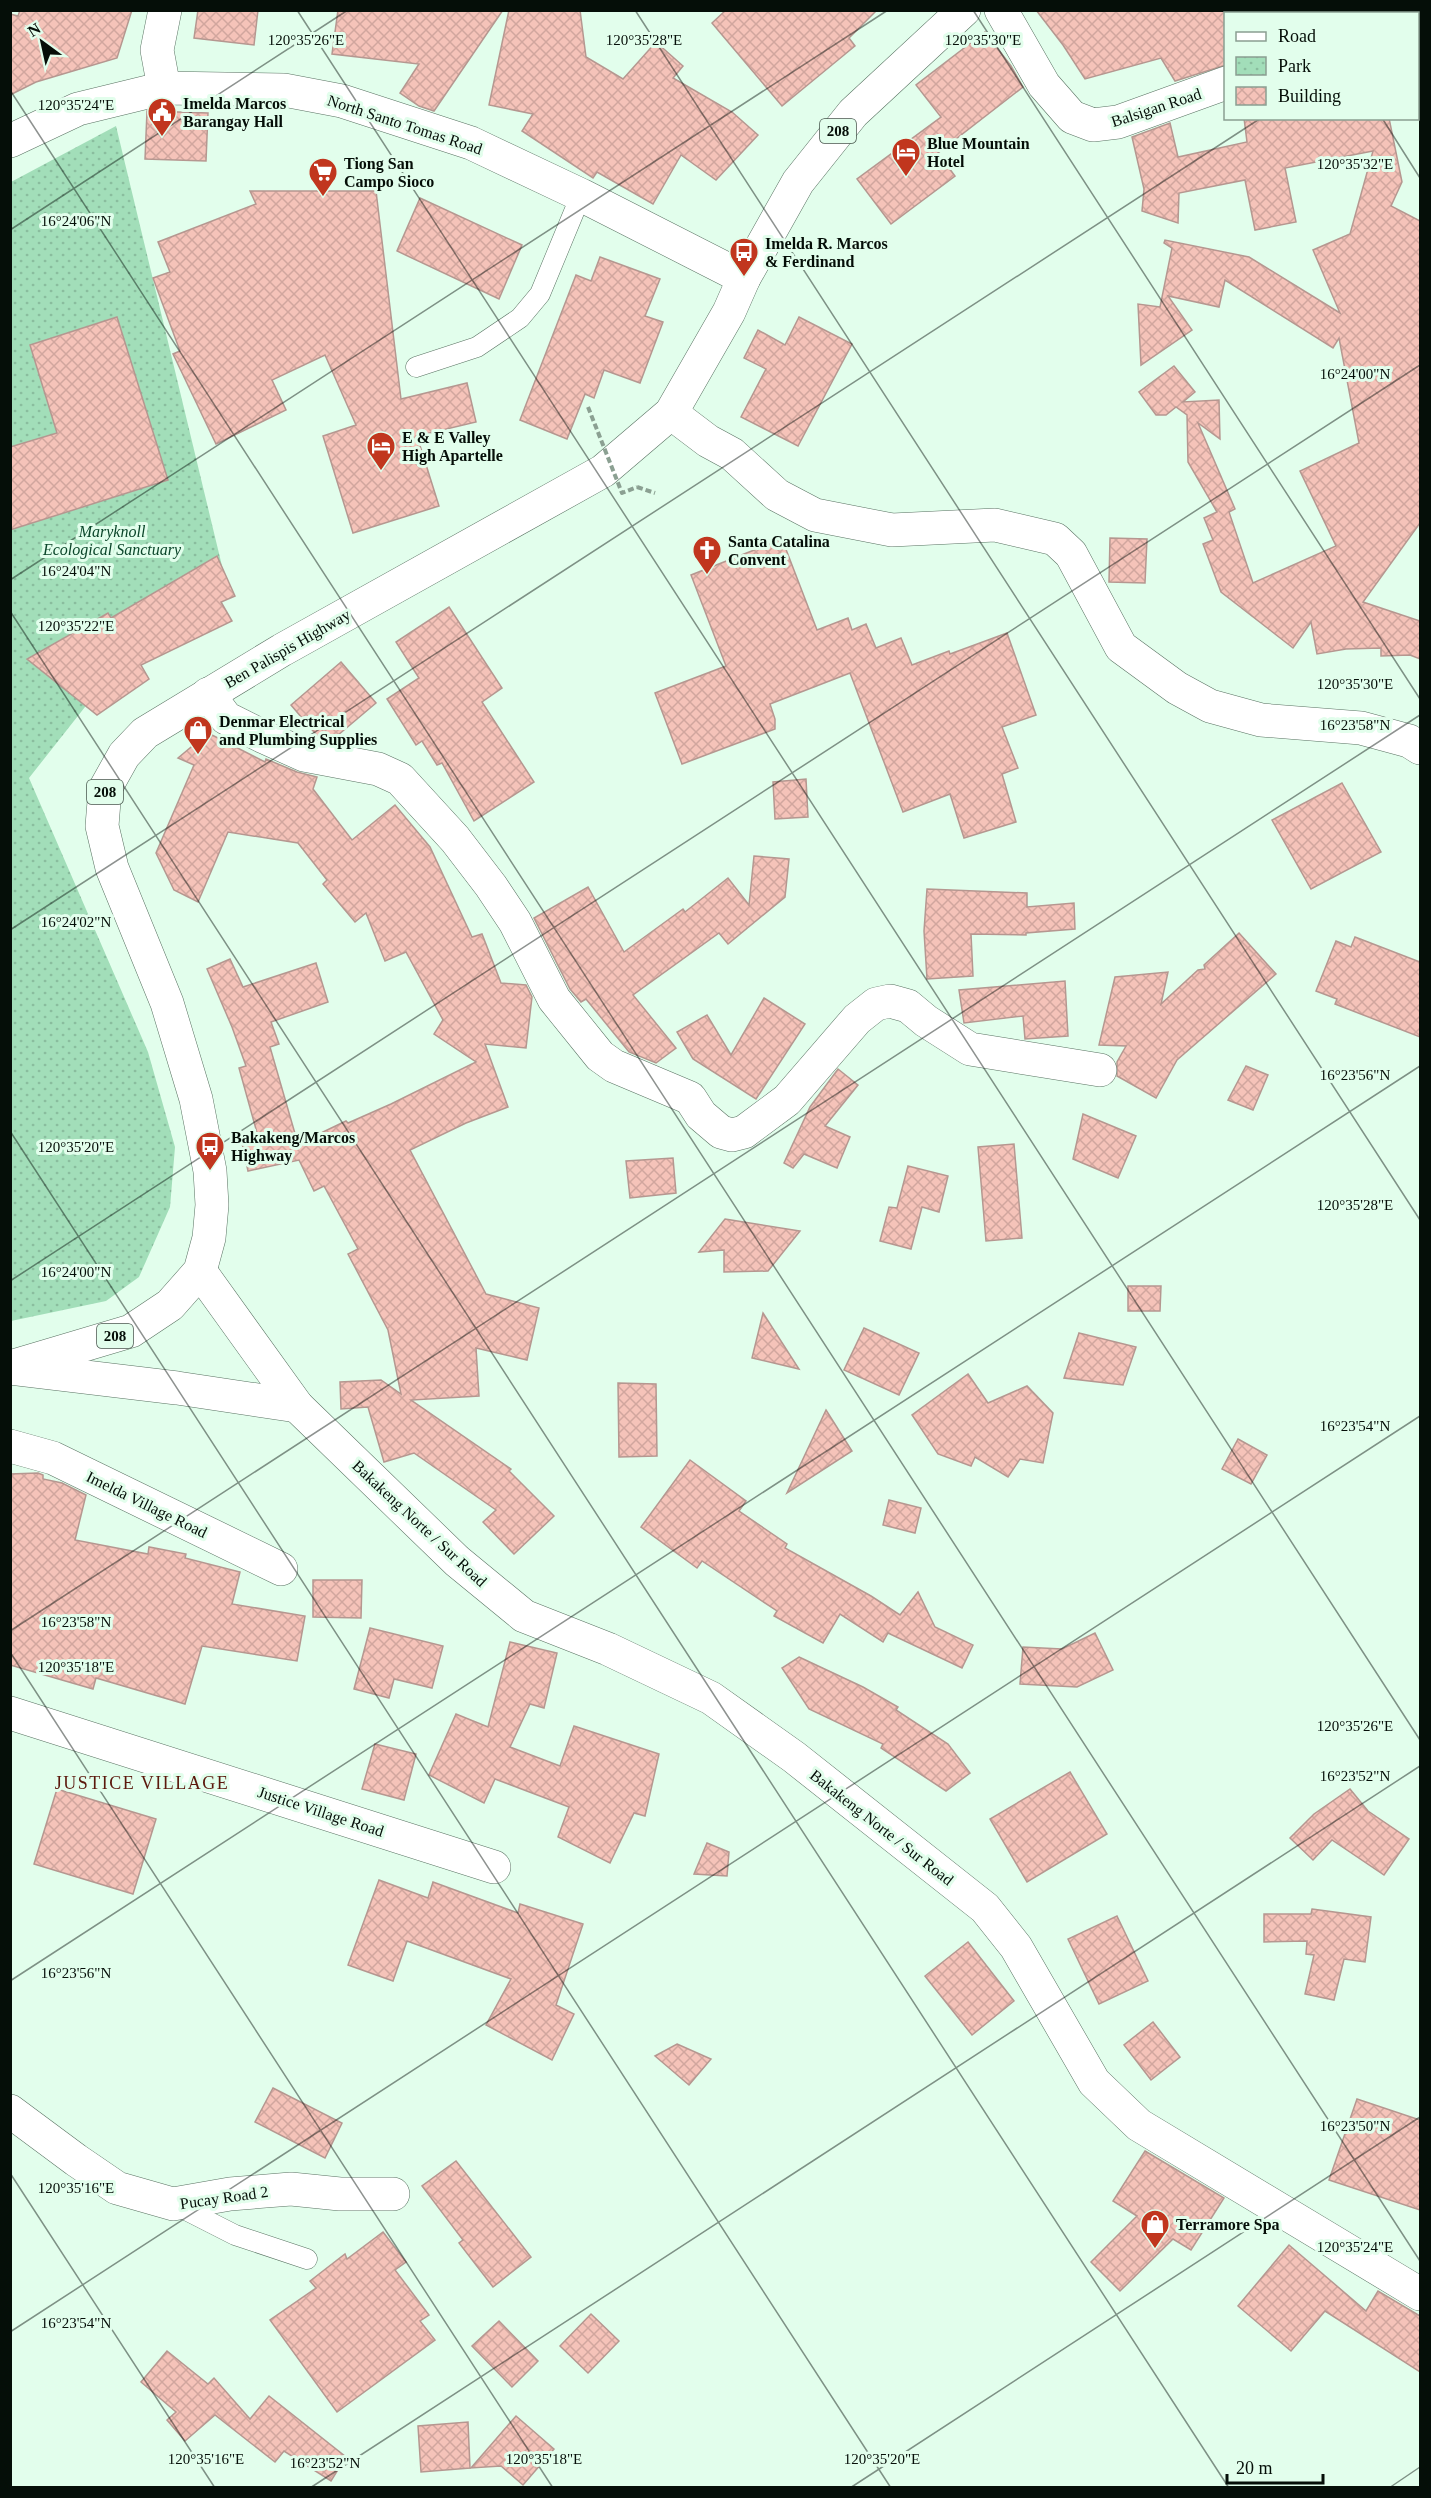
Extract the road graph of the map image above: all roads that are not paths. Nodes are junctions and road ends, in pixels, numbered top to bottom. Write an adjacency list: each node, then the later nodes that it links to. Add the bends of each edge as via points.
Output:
1 (165, 10): 5 (street, via 157,50)
2 (964, 10): 8 (street, Ben Palispis Highway / 208, via 853,112 798,182)
3 (1001, 10): 4 (street, Balsigan Road, via 1044,85 1072,117 1093,125 1118,122)
4 (1224, 84)
5 (164, 88): 6 (street, North Santo Tomas Road, via 78,109); 7 (street, North Santo Tomas Road, via 285,90 342,101 471,142)
6 (10, 141)
7 (581, 195): 8 (street, North Santo Tomas Road); 9 (lane, via 540,294 520,318 477,347)
8 (744, 278): 10 (street, Ben Palispis Highway / 208)
9 (416, 367)
10 (671, 413): 11 (street, Ben Palispis Highway / 208, via 603,471); 12 (street, via 732,454 777,495 814,514 892,530 995,525 1055,538 1071,554 1121,647 1177,688 1210,706 1261,720 1361,728)
11 (208, 694): 13 (street, via 226,718 274,742 304,755 378,769 400,780 455,839 490,886 515,922 554,999 600,1056 614,1066 690,1098 701,1115 721,1132 744,1132 787,1100 857,1019 876,1004 890,1001 908,1006 970,1048); 14 (street, Ben Palispis Highway / 208, via 146,733 124,755 105,789 102,826 112,868 167,1004 195,1100 210,1171 212,1205 209,1238)
12 (1420, 748)
13 (1100, 1071)
14 (200, 1270): 15 (street, Ben Palispis Highway / 208, via 170,1305 131,1331); 16 (street, Bakakeng Norte / Sur Road)
15 (10, 1368): 16 (street)
16 (297, 1406): 25 (street, Bakakeng Norte / Sur Road, via 457,1561 524,1616 608,1649 711,1698 794,1757 985,1908 1016,1947 1094,2082 1139,2125)
17 (10, 1446): 18 (street, Imelda Village Road, via 53,1458)
18 (281, 1569)
19 (10, 1713): 20 (street, Justice Village Road)
20 (494, 1867)
21 (10, 2111): 23 (street, Pucay Road 2, via 117,2188)
22 (393, 2194): 23 (street, Pucay Road 2, via 291,2189)
23 (173, 2204): 24 (lane, via 235,2235)
24 (307, 2259)
25 (1420, 2294)

